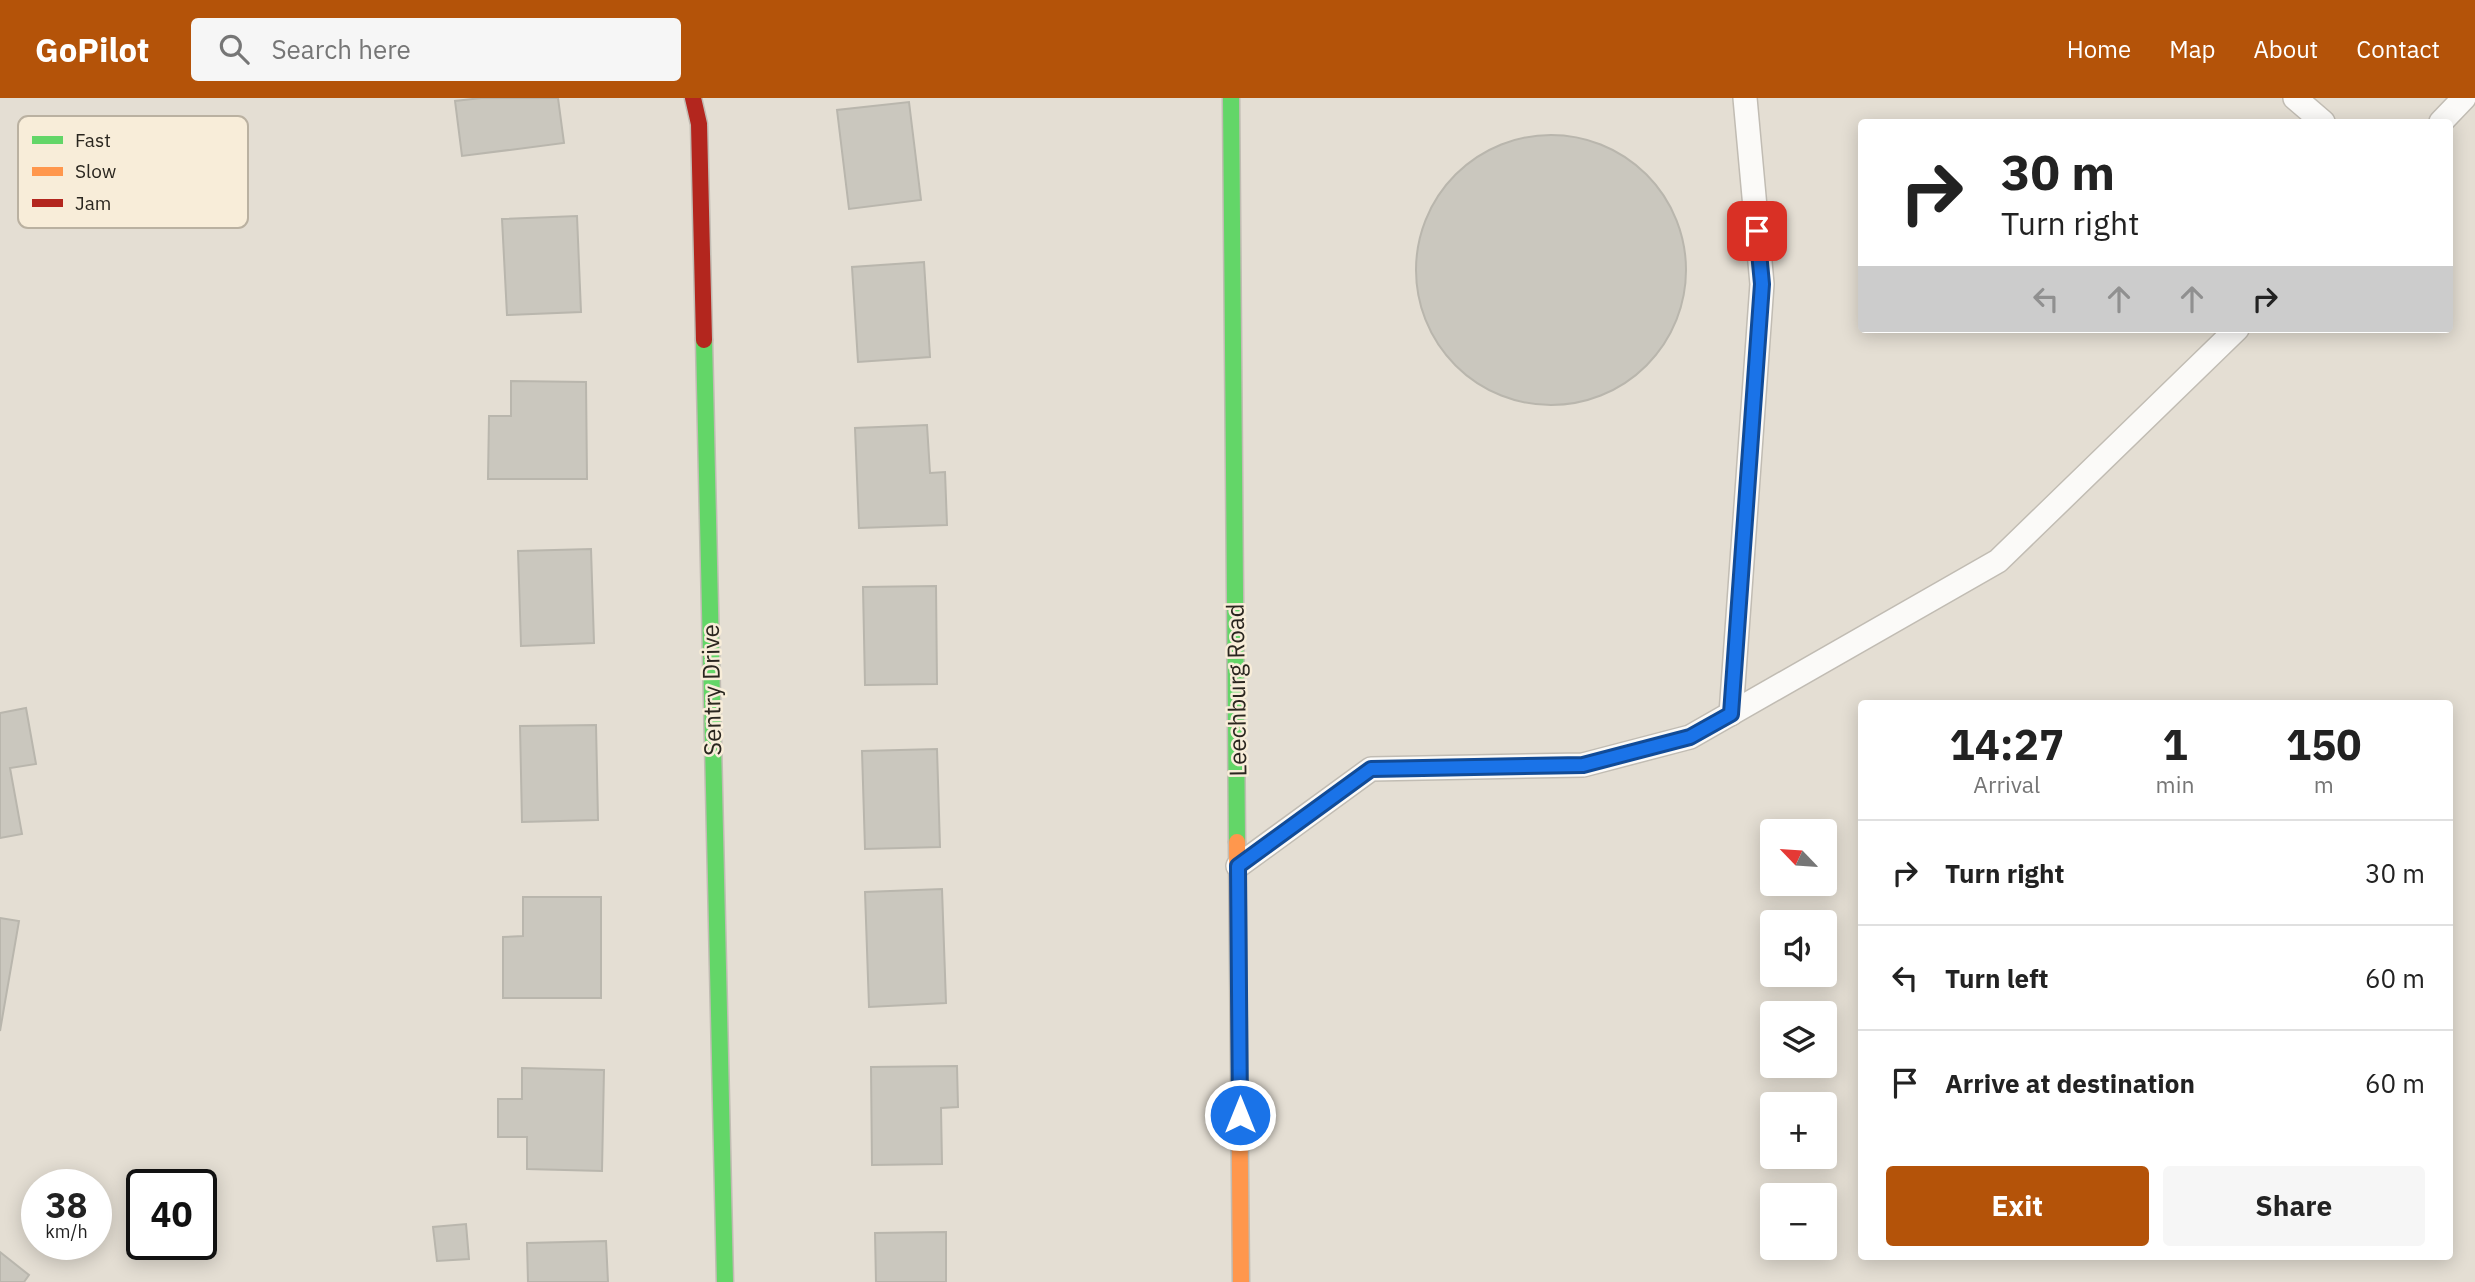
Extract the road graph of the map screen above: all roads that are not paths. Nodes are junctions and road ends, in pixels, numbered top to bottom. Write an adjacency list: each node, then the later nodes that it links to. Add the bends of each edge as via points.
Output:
1 (693, 98): 11 (street, Sentry Drive, via 699,124)
2 (1231, 98): 10 (street, Leechburg Road)
3 (1745, 98): 9 (lane, via 1762,284)
4 (2295, 98): 6 (lane)
5 (2464, 98): 7 (lane)
6 (2320, 119)
7 (2444, 119)
8 (2233, 333): 9 (lane, via 1998,561)
9 (1731, 714): 10 (lane, via 1690,737 1583,765 1371,769)
10 (1238, 866): 12 (street, Leechburg Road)
11 (725, 1282)
12 (1241, 1282)

